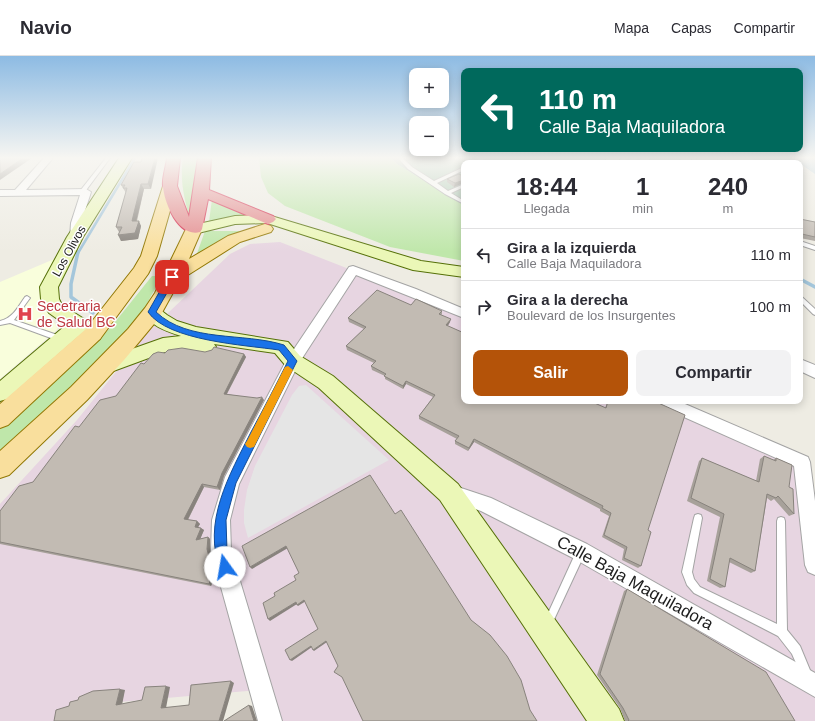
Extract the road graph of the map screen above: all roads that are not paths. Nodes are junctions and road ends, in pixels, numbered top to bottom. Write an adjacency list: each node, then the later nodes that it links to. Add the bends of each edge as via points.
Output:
1 (22, 189): 10 (street)
2 (84, 189): 8 (lane)
3 (106, 189): 16 (street, Los Olivos)
4 (169, 189): 19 (main road)
5 (171, 189): 15 (highway, via 183,220)
6 (441, 189): 11 (lane)
7 (455, 189): 11 (lane)
8 (82, 192): 10 (street); 16 (street, via 86,194 76,223)
9 (202, 192): 14 (highway); 15 (highway, via 199,210)
10 (18, 193): 12 (street)
11 (447, 193): 13 (lane)
12 (0, 194)
13 (461, 201)
14 (266, 224): 15 (street); 20 (street, via 292,227 419,266); 21 (main road, via 234,239)
15 (180, 234): 19 (main road); 21 (main road)
16 (76, 237): 29 (street, Los Olivos, via 50,287 50,298 55,309)
17 (803, 244): 18 (lane)
18 (815, 248)
19 (145, 263): 21 (main road, via 164,269); 29 (main road)
20 (461, 272)
21 (170, 281): 24 (main road)
22 (27, 298): 27 (lane)
23 (803, 301): 26 (lane)
24 (152, 312): 31 (street, Calle Baja Maquiladora, via 170,326 196,334 281,347); 32 (main road)
25 (461, 313): 31 (street, via 353,270)
26 (815, 313)
27 (10, 321): 28 (lane); 30 (lane)
28 (0, 323)
29 (86, 330): 30 (street); 37 (main road)
30 (62, 339): 35 (street)
31 (293, 361): 32 (street, Calle Baja Maquiladora, via 184,343 163,345); 39 (street, Calle Baja Maquiladora, via 326,382); 48 (street, via 230,482 221,520 221,551)
32 (108, 365): 38 (main road)
33 (803, 366): 34 (street)
34 (815, 372)
35 (0, 393)
36 (669, 404): 40 (street, via 802,462)
37 (0, 418)
38 (0, 467)
39 (449, 492): 43 (street, Calle Baja Maquiladora, via 485,504); 45 (street, Calle Baja Maquiladora)
40 (810, 496): 44 (street)
41 (698, 518): 46 (lane, via 687,572 690,582 697,590)
42 (781, 521): 46 (lane)
43 (580, 551): 45 (lane); 47 (street, Calle Baja Maquiladora)
44 (815, 565)
45 (544, 631): 49 (street, Calle Baja Maquiladora)
46 (782, 632): 47 (lane, via 796,650)
47 (813, 685)
48 (270, 721)
49 (607, 721)

